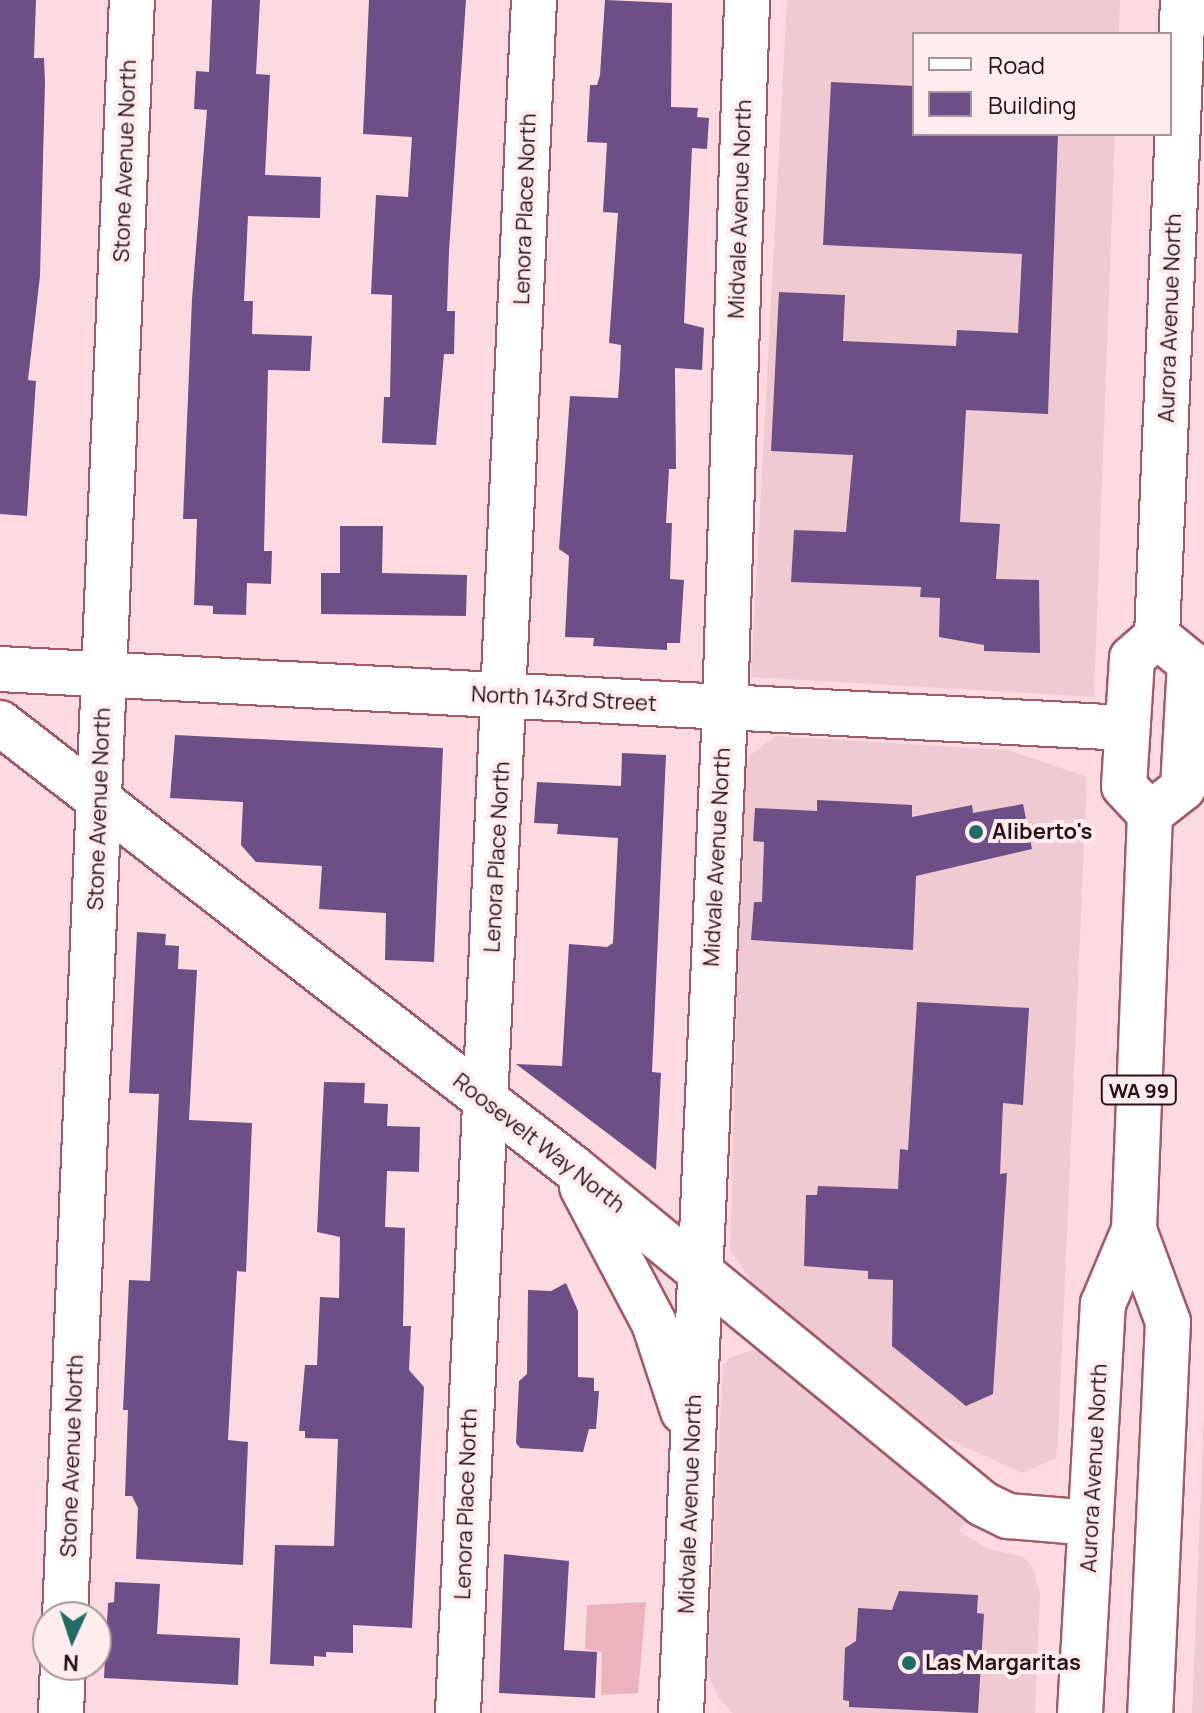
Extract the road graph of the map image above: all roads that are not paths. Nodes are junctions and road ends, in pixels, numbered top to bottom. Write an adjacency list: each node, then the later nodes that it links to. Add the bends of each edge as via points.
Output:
1 (132, 0): 7 (main road, Stone Avenue North)
2 (534, 0): 8 (main road, Lenora Place North)
3 (747, 0): 9 (main road, Midvale Avenue North)
4 (1183, 0): 5 (main road, Aurora Avenue North)
5 (1157, 636): 11 (main road, via 1132,658); 12 (main road, via 1190,663)
6 (0, 669): 7 (main road, North 143rd Street)
7 (104, 675): 8 (main road, North 143rd Street); 13 (main road, Stone Avenue North)
8 (505, 696): 9 (main road, North 143rd Street); 15 (main road, Lenora Place North)
9 (725, 709): 11 (main road, North 143rd Street); 18 (main road, Midvale Avenue North)
10 (0, 723): 13 (main road, Roosevelt Way North)
11 (1127, 728): 14 (main road, via 1124,786)
12 (1195, 732): 14 (main road, via 1183,788)
13 (99, 798): 15 (main road, Roosevelt Way North); 21 (main road, Stone Avenue North)
14 (1150, 814): 17 (main road, Aurora Avenue North / WA 99)
15 (483, 1100): 16 (main road, Roosevelt Way North); 24 (main road, Lenora Place North)
16 (572, 1167): 18 (main road, Roosevelt Way North); 19 (main road, via 654,1323)
17 (1134, 1230): 20 (main road, Aurora Avenue North / WA 99, via 1103,1304); 27 (main road, Aurora Avenue North / WA 99, via 1168,1322)
18 (700, 1271): 19 (main road, Midvale Avenue North); 20 (main road, Roosevelt Way North, via 983,1504 1008,1516)
19 (693, 1446): 25 (main road, Midvale Avenue North)
20 (1091, 1523): 26 (main road, Aurora Avenue North / WA 99)
21 (66, 1601)
22 (62, 1681): 23 (main road)
23 (61, 1713)
24 (458, 1713)
25 (681, 1713)
26 (1080, 1713)
27 (1150, 1713)

